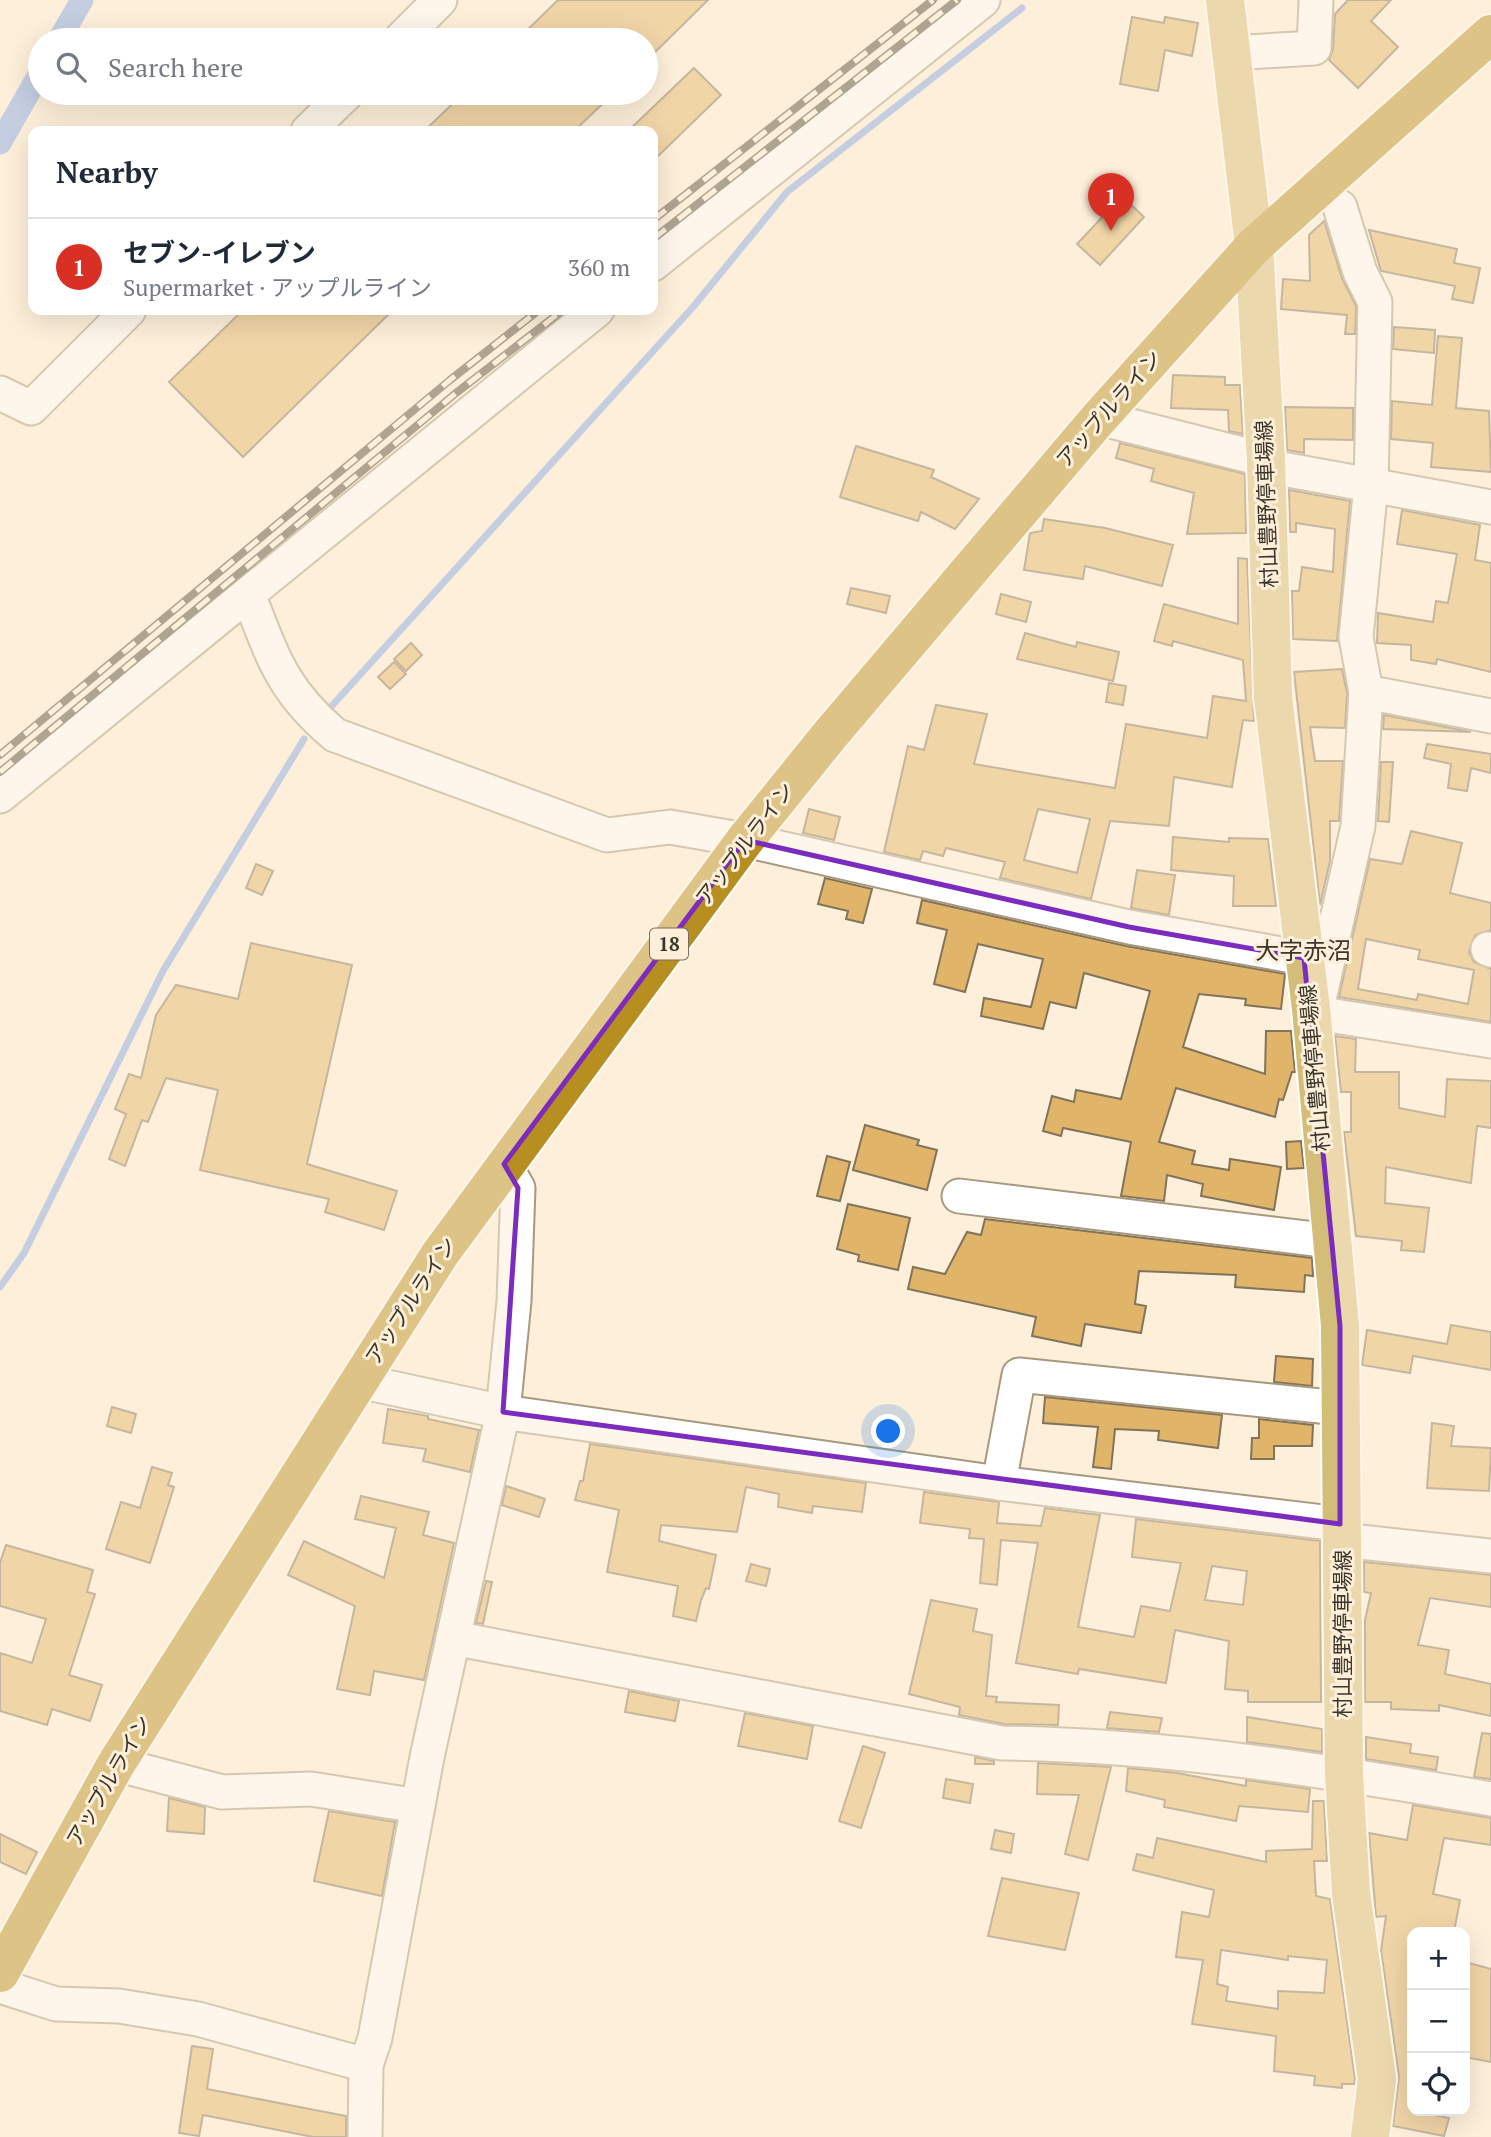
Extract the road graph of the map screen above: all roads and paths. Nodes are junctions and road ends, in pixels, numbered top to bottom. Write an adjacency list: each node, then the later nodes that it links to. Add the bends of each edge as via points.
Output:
1 (440, 0): 5 (street)
2 (983, 0): 12 (street)
3 (1225, 0): 7 (main road, 村山豊野停車場線)
4 (1316, 0): 7 (street, via 1314,48)
5 (412, 28)
6 (1491, 34): 11 (highway, アップルライン / 18)
7 (1230, 53): 11 (main road, 村山豊野停車場線)
8 (335, 105): 9 (street)
9 (313, 126)
10 (1340, 207): 18 (street, via 1360,272 1375,302)
11 (1254, 246): 16 (highway, アップルライン / 18); 17 (main road, 村山豊野停車場線)
12 (658, 260)
13 (124, 315): 15 (street, via 30,408)
14 (591, 315): 20 (street)
15 (0, 393)
16 (1099, 418): 17 (street); 24 (highway, アップルライン / 18)
17 (1266, 463): 18 (street); 25 (main road, 村山豊野停車場線, via 1273,697)
18 (1371, 485): 19 (street); 21 (street, via 1356,637)
19 (1491, 507)
20 (248, 594): 23 (street); 24 (street, via 280,675 307,711 335,735 607,835 670,827)
21 (1366, 692): 22 (street); 26 (street, via 1358,826)
22 (1491, 716)
23 (0, 796)
24 (746, 840): 25 (street, via 1129,927); 28 (highway, アップルライン / 18)
25 (1304, 958): 26 (main road, 村山豊野停車場線)
26 (1313, 1021): 27 (street); 30 (main road, 村山豊野停車場線)
27 (1491, 1041)
28 (504, 1164): 31 (highway, アップルライン / 18); 33 (street, via 519,1188)
29 (959, 1196): 30 (street)
30 (1331, 1241): 32 (main road, 村山豊野停車場線, via 1340,1326)
31 (359, 1381): 33 (street); 38 (highway, アップルライン / 18)
32 (1340, 1408): 34 (street, via 1019,1375); 35 (main road, 村山豊野停車場線)
33 (503, 1412): 34 (street); 37 (street)
34 (999, 1483): 35 (street)
35 (1341, 1532): 36 (street); 39 (main road, 村山豊野停車場線)
36 (1491, 1556)
37 (453, 1638): 39 (street, via 1002,1743 1085,1744); 41 (street)
38 (117, 1765): 41 (street, via 222,1792 312,1789); 42 (highway, アップルライン / 18)
39 (1344, 1774): 40 (street); 46 (main road, 村山豊野停車場線, via 1351,1893 1377,2079)
40 (1491, 1799)
41 (418, 1806): 44 (street, via 375,2038)
42 (0, 1973)
43 (0, 1986): 44 (street, via 56,2004 119,2006 198,2019)
44 (366, 2065): 45 (street)
45 (365, 2137)
46 (1370, 2137)

